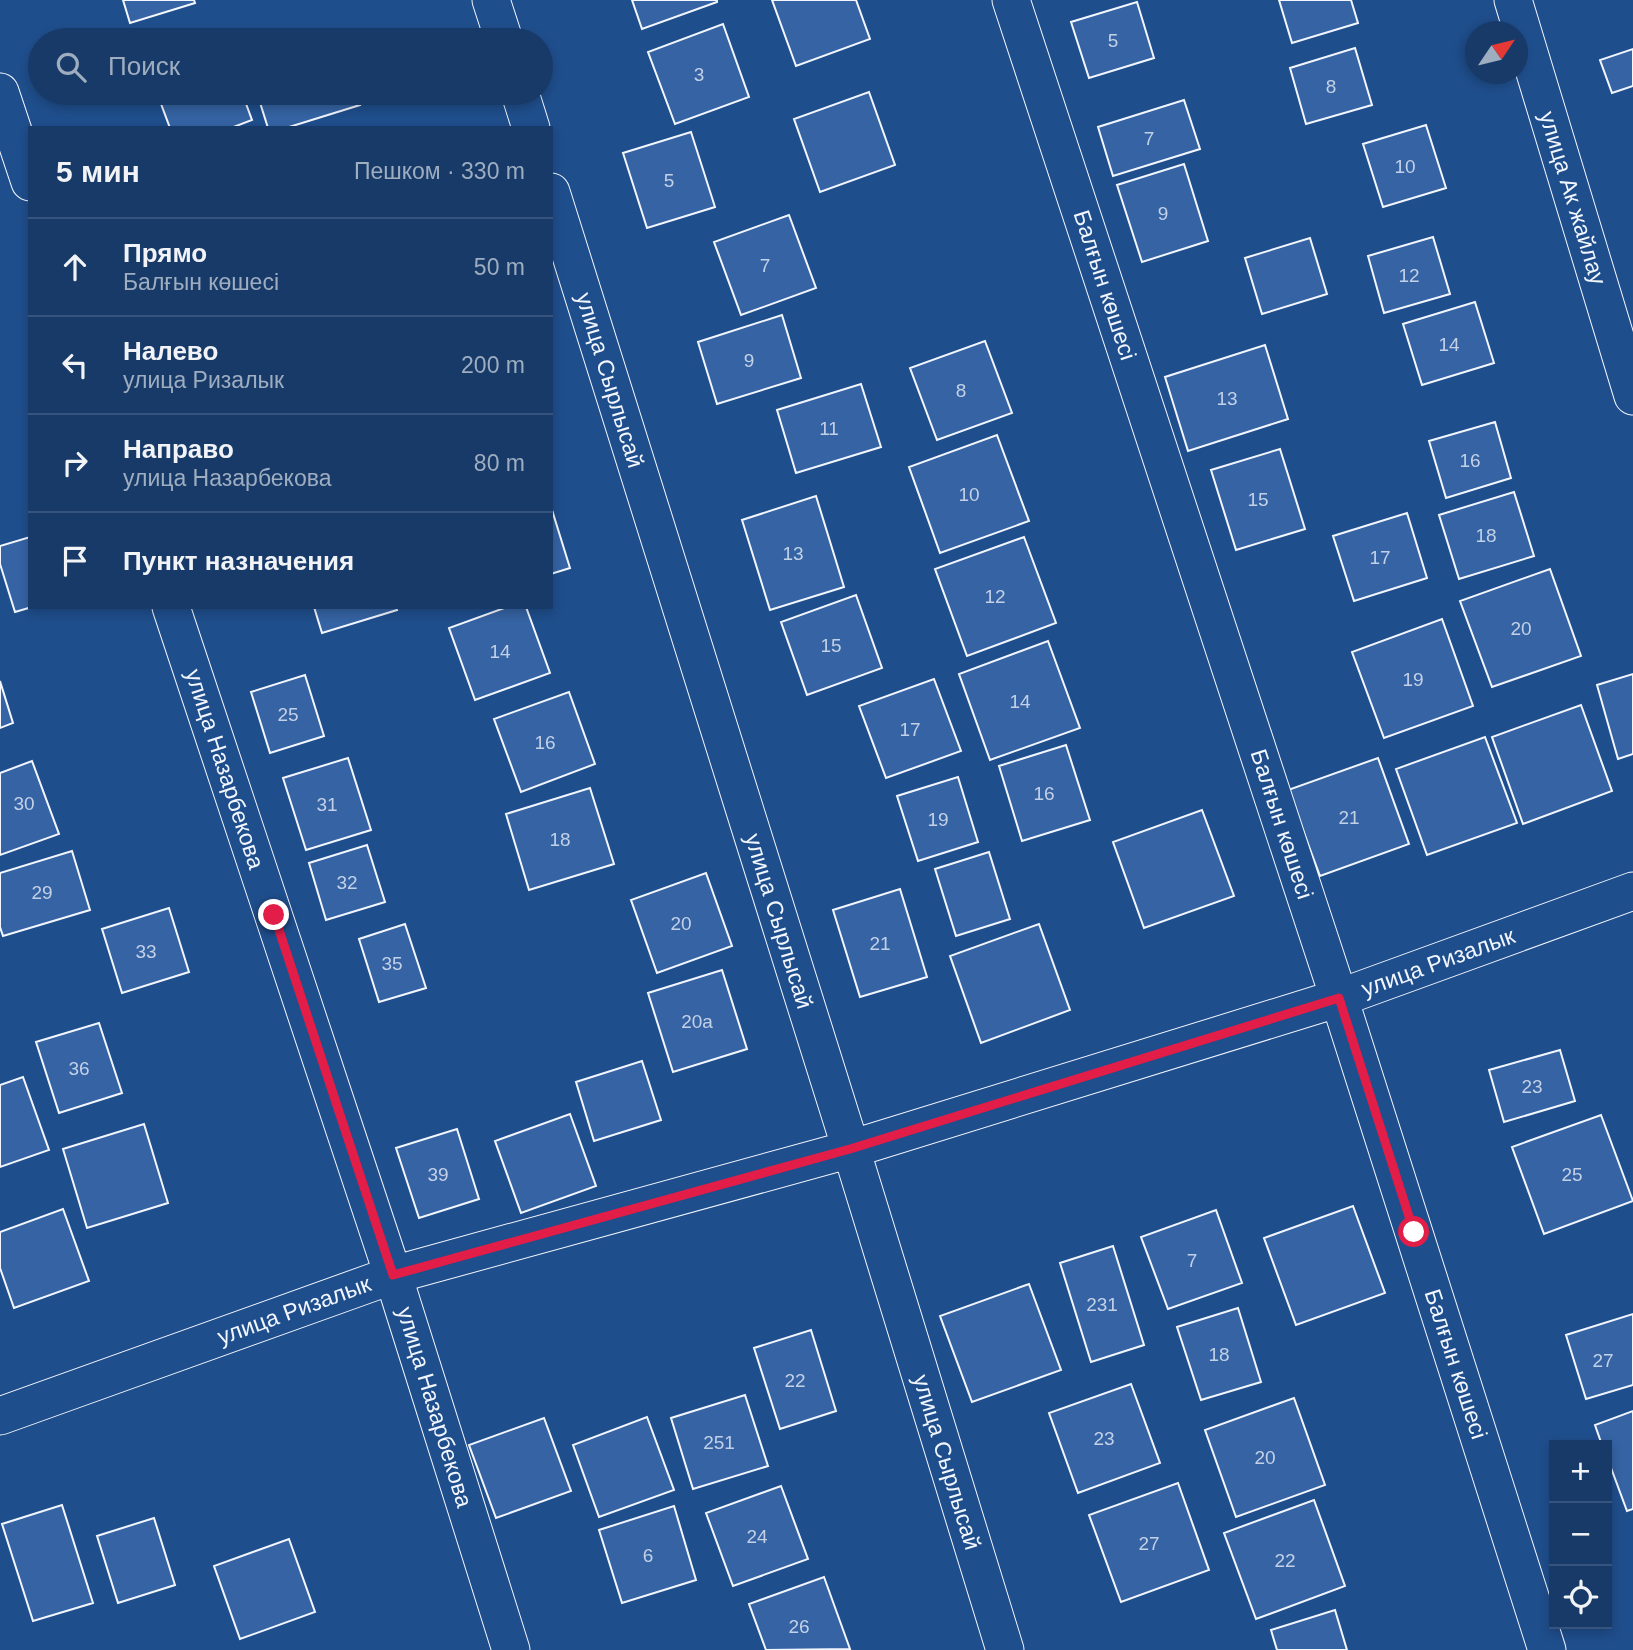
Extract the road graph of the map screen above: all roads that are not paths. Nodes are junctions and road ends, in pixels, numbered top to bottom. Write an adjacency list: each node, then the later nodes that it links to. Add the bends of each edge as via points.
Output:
1 (491, 0): 4 (street)
2 (1011, 0): 13 (street, Балғын көшесі)
3 (1513, 0): 10 (street, улица Ак жайлау)
4 (500, 28)
5 (0, 92): 8 (street)
6 (524, 105): 7 (street)
7 (530, 126)
8 (28, 176)
9 (553, 198): 14 (street, улица Сырлысай)
10 (1633, 396)
11 (172, 609): 15 (street, улица Назарбекова)
12 (1633, 891): 13 (street, улица Ризалык)
13 (1339, 998): 14 (street, улица Ризалык); 19 (street, Балғын көшесі)
14 (850, 1149): 15 (street, улица Ризалык); 18 (street, улица Сырлысай)
15 (393, 1275): 16 (street, улица Ризалык); 17 (street, улица Назарбекова)
16 (0, 1416)
17 (511, 1650)
18 (1005, 1650)
19 (1547, 1650)

